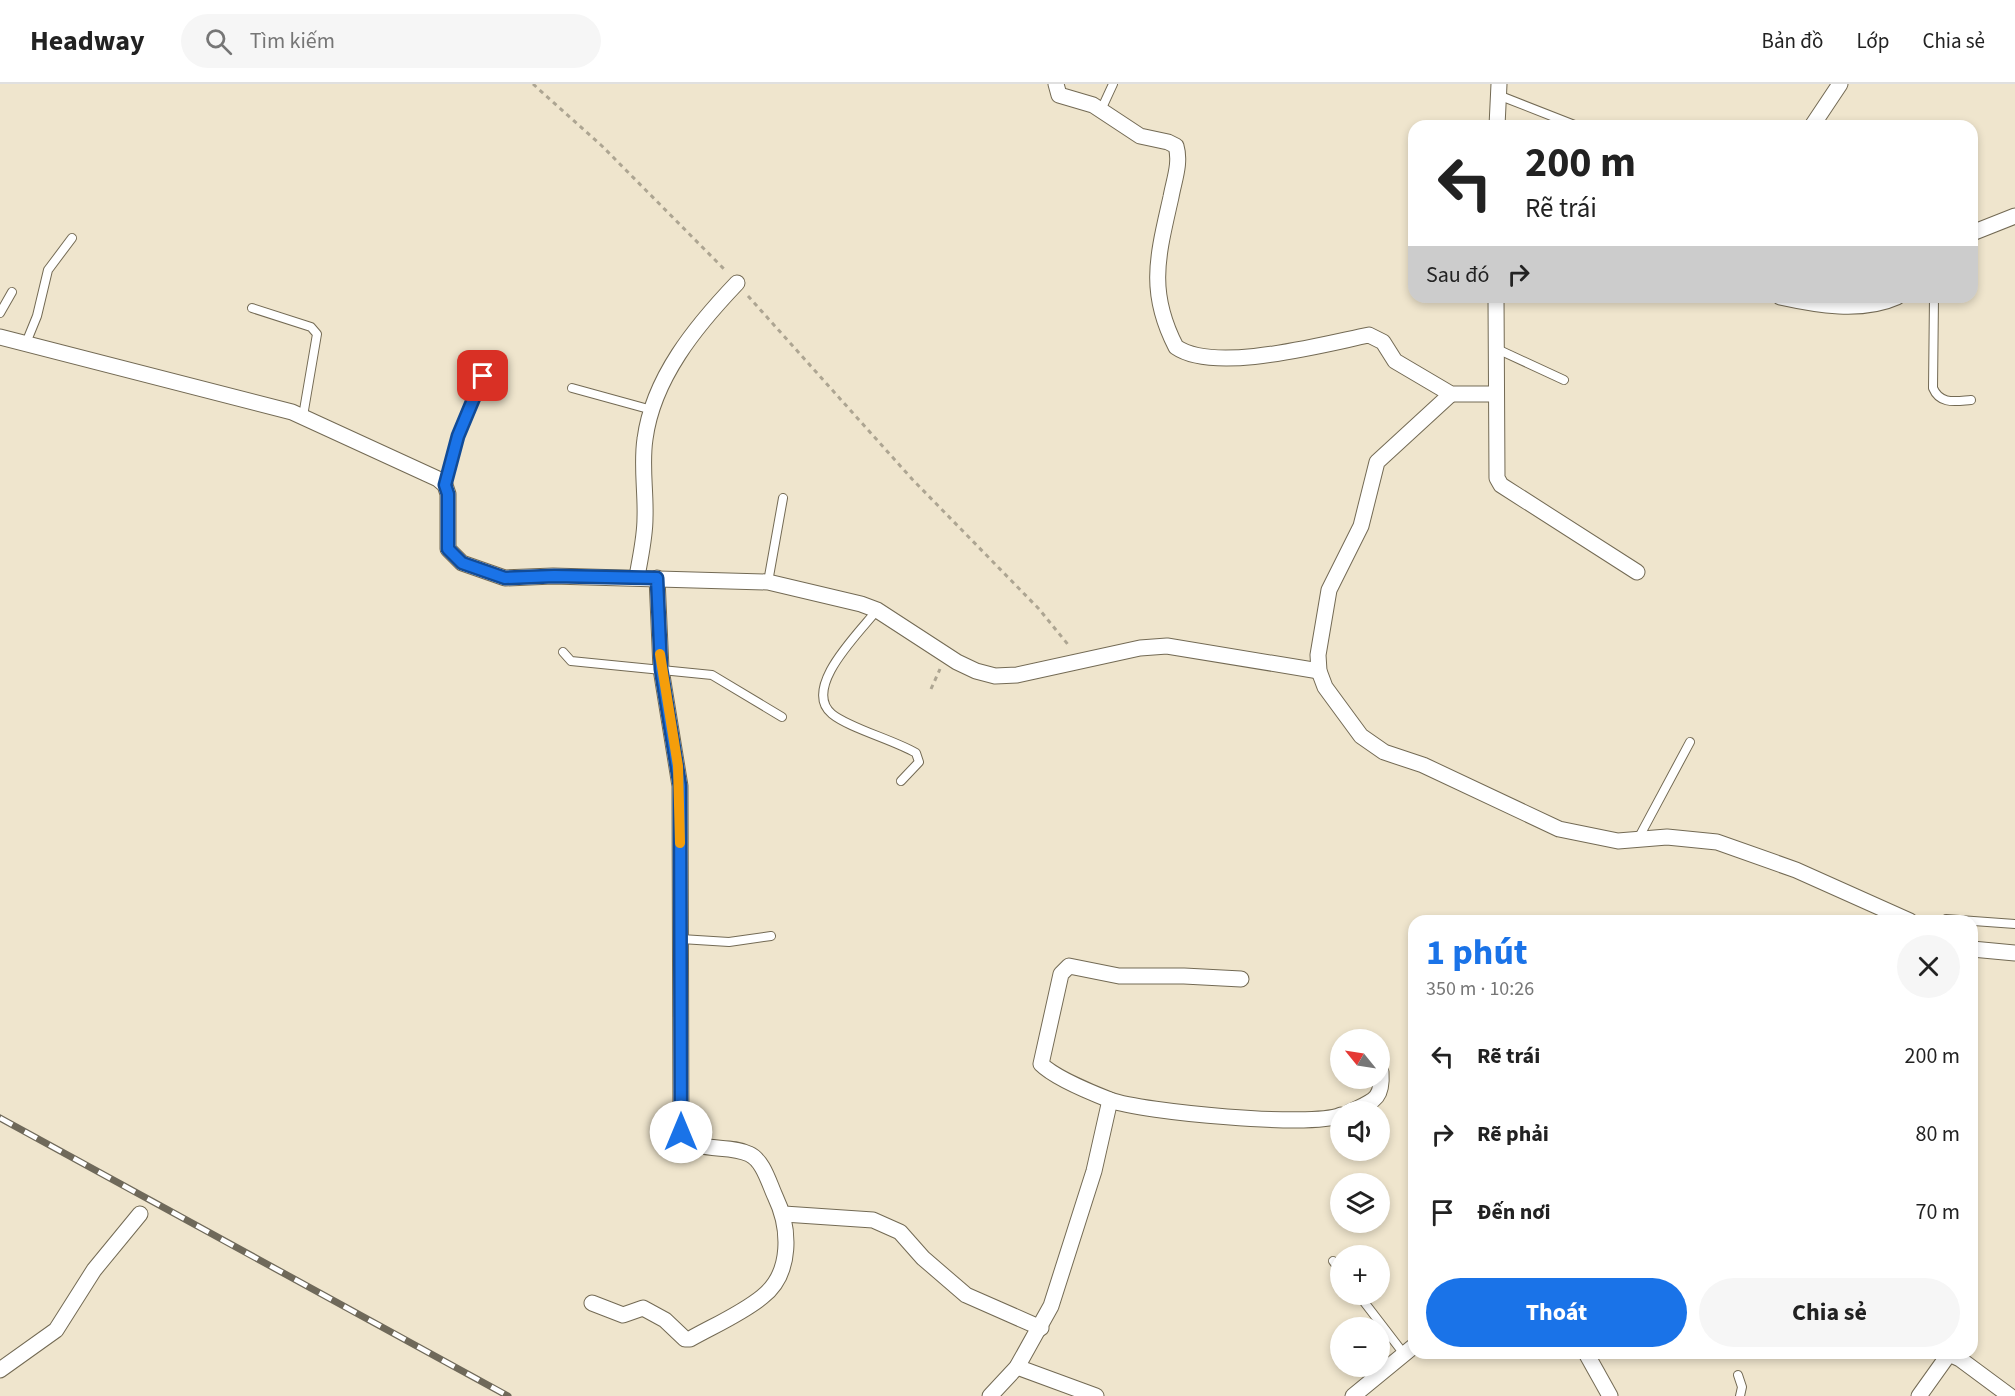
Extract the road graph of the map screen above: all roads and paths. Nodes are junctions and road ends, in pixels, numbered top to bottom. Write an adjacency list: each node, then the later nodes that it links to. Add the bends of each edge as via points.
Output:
1 (533, 84): 13 (path, via 670,212)
2 (1056, 84): 6 (street, via 1059,95)
3 (1113, 84): 6 (lane)
4 (1840, 84): 9 (street)
5 (1498, 90): 7 (street); 8 (lane)
6 (1101, 110): 28 (street, via 1140,136 1176,147 1178,154 1156,274 1168,330 1176,347 1198,357 1267,356 1369,335 1383,342 1395,361)
7 (1497, 120)
8 (1564, 120)
9 (1816, 120)
10 (2015, 216): 11 (street)
11 (1978, 231)
12 (72, 238): 22 (lane, via 48,270)
13 (737, 283): 30 (street, via 701,320 682,348); 41 (path, via 912,479 1064,637 1072,651)
14 (12, 292): 20 (lane)
15 (1496, 303): 23 (street)
16 (1813, 303): 17 (street)
17 (1847, 303)
18 (1934, 303): 29 (lane, via 1933,388 1948,401)
19 (252, 308): 31 (lane, via 311,327 318,334)
20 (0, 313)
21 (0, 337): 22 (street)
22 (26, 344): 31 (street)
23 (1497, 349): 25 (lane); 27 (street)
24 (499, 368): 32 (lane, via 483,376)
25 (1564, 380)
26 (572, 388): 30 (lane)
27 (1496, 393): 28 (street); 34 (street, via 1497,478 1501,485)
28 (1450, 394): 43 (street, via 1377,462 1363,519 1329,590)
29 (1971, 400)
30 (652, 410): 35 (street, via 644,442 645,519)
31 (303, 416): 32 (street)
32 (445, 485): 35 (street, via 448,549 462,563 505,578)
33 (783, 498): 37 (lane)
34 (1637, 572)
35 (637, 577): 36 (street)
36 (657, 578): 37 (street); 42 (street)
37 (768, 582): 38 (street)
38 (877, 610): 40 (street); 47 (lane, via 827,676 822,690 832,714 916,753 916,768)
39 (563, 652): 42 (lane, via 571,661)
40 (947, 656): 41 (street, via 995,676); 44 (path)
41 (1071, 663): 43 (street, via 1167,646)
42 (661, 669): 45 (lane, via 712,675); 53 (street, via 680,786)
43 (1319, 671): 48 (street, via 1325,687 1371,745 1559,829 1618,841)
44 (931, 689)
45 (782, 717)
46 (1690, 742): 48 (lane)
47 (901, 781)
48 (1637, 840): 49 (street, via 1667,837 1731,846)
49 (1897, 915)
50 (1978, 921): 51 (lane)
51 (2015, 924)
52 (771, 936): 53 (lane, via 736,941)
53 (681, 939): 62 (street, via 681,1132 694,1145 750,1154 758,1160)
54 (1978, 950): 55 (street)
55 (2015, 953)
56 (1241, 979): 58 (street, via 1134,978 1069,966 1064,969 1041,1064)
57 (1381, 1089): 59 (street)
58 (1110, 1100): 60 (street, via 1220,1116 1320,1121); 65 (street, via 1095,1172 1052,1306)
59 (1371, 1101)
60 (1330, 1118)
61 (140, 1214): 72 (street, via 94,1270 56,1330)
62 (784, 1214): 63 (street, via 787,1250 774,1284 762,1297 690,1339 643,1308 623,1316); 65 (street, via 886,1224 900,1232 923,1258 966,1294)
63 (592, 1303)
64 (1368, 1305): 66 (lane)
65 (1041, 1328): 71 (street)
66 (1408, 1349)
67 (1408, 1351): 76 (street)
68 (1589, 1359): 77 (street)
69 (1945, 1359): 79 (street)
70 (1960, 1359): 80 (street)
71 (1017, 1367): 74 (street); 75 (street)
72 (0, 1370)
73 (1738, 1375): 78 (lane)
74 (990, 1396)
75 (1096, 1396)
76 (1353, 1396)
77 (1610, 1396)
78 (1740, 1396)
79 (1919, 1396)
80 (2010, 1396)

